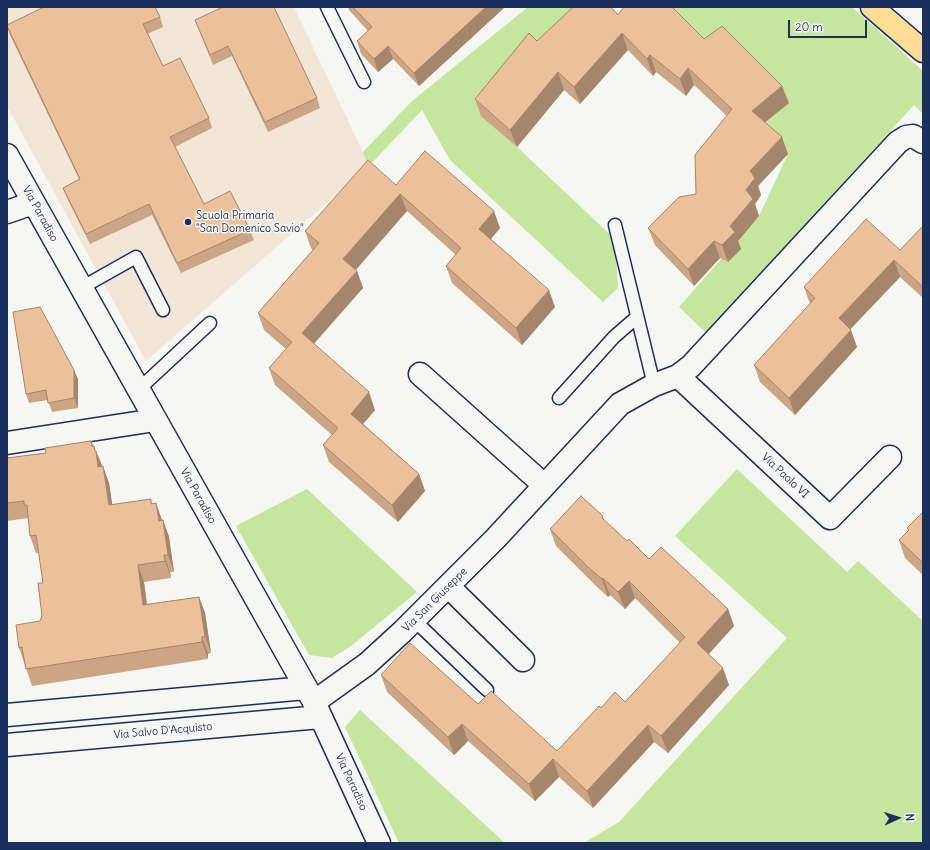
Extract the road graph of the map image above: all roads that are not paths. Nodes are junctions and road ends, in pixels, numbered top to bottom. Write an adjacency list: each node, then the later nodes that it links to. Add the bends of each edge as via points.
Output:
1 (327, 7): 6 (lane)
2 (872, 7): 4 (highway)
3 (883, 7): 4 (highway)
4 (906, 35): 5 (highway)
5 (923, 51)
6 (364, 82)
7 (923, 142): 17 (street, Via San Giuseppe, via 913,136 898,142 719,337)
8 (7, 155): 9 (street, Via Paradiso)
9 (33, 203): 10 (street); 12 (street, Via Paradiso)
10 (7, 212)
11 (615, 225): 14 (lane)
12 (81, 288): 13 (lane, via 136,257); 19 (street, Via Paradiso)
13 (163, 310)
14 (637, 317): 18 (lane); 20 (lane, via 614,337)
15 (210, 323): 19 (lane)
16 (420, 374): 24 (street)
17 (678, 376): 18 (street, Via San Giuseppe); 23 (street, Via Paolo VI, via 830,518)
18 (654, 385): 24 (street, Via San Giuseppe, via 620,404)
19 (138, 390): 21 (street, Via Paradiso)
20 (559, 398)
21 (155, 420): 22 (street); 29 (street, Via Paradiso)
22 (7, 443)
23 (890, 457)
24 (544, 485): 25 (street, Via San Giuseppe)
25 (448, 586): 26 (street, Via San Giuseppe); 27 (street)
26 (414, 620): 28 (lane); 29 (street, Via San Giuseppe, via 367,664)
27 (523, 660)
28 (487, 690)
29 (313, 702): 30 (street); 31 (street, Via Salvo D'Acquisto); 32 (street, Via Paradiso)
30 (7, 715)
31 (7, 745)
32 (379, 843)

